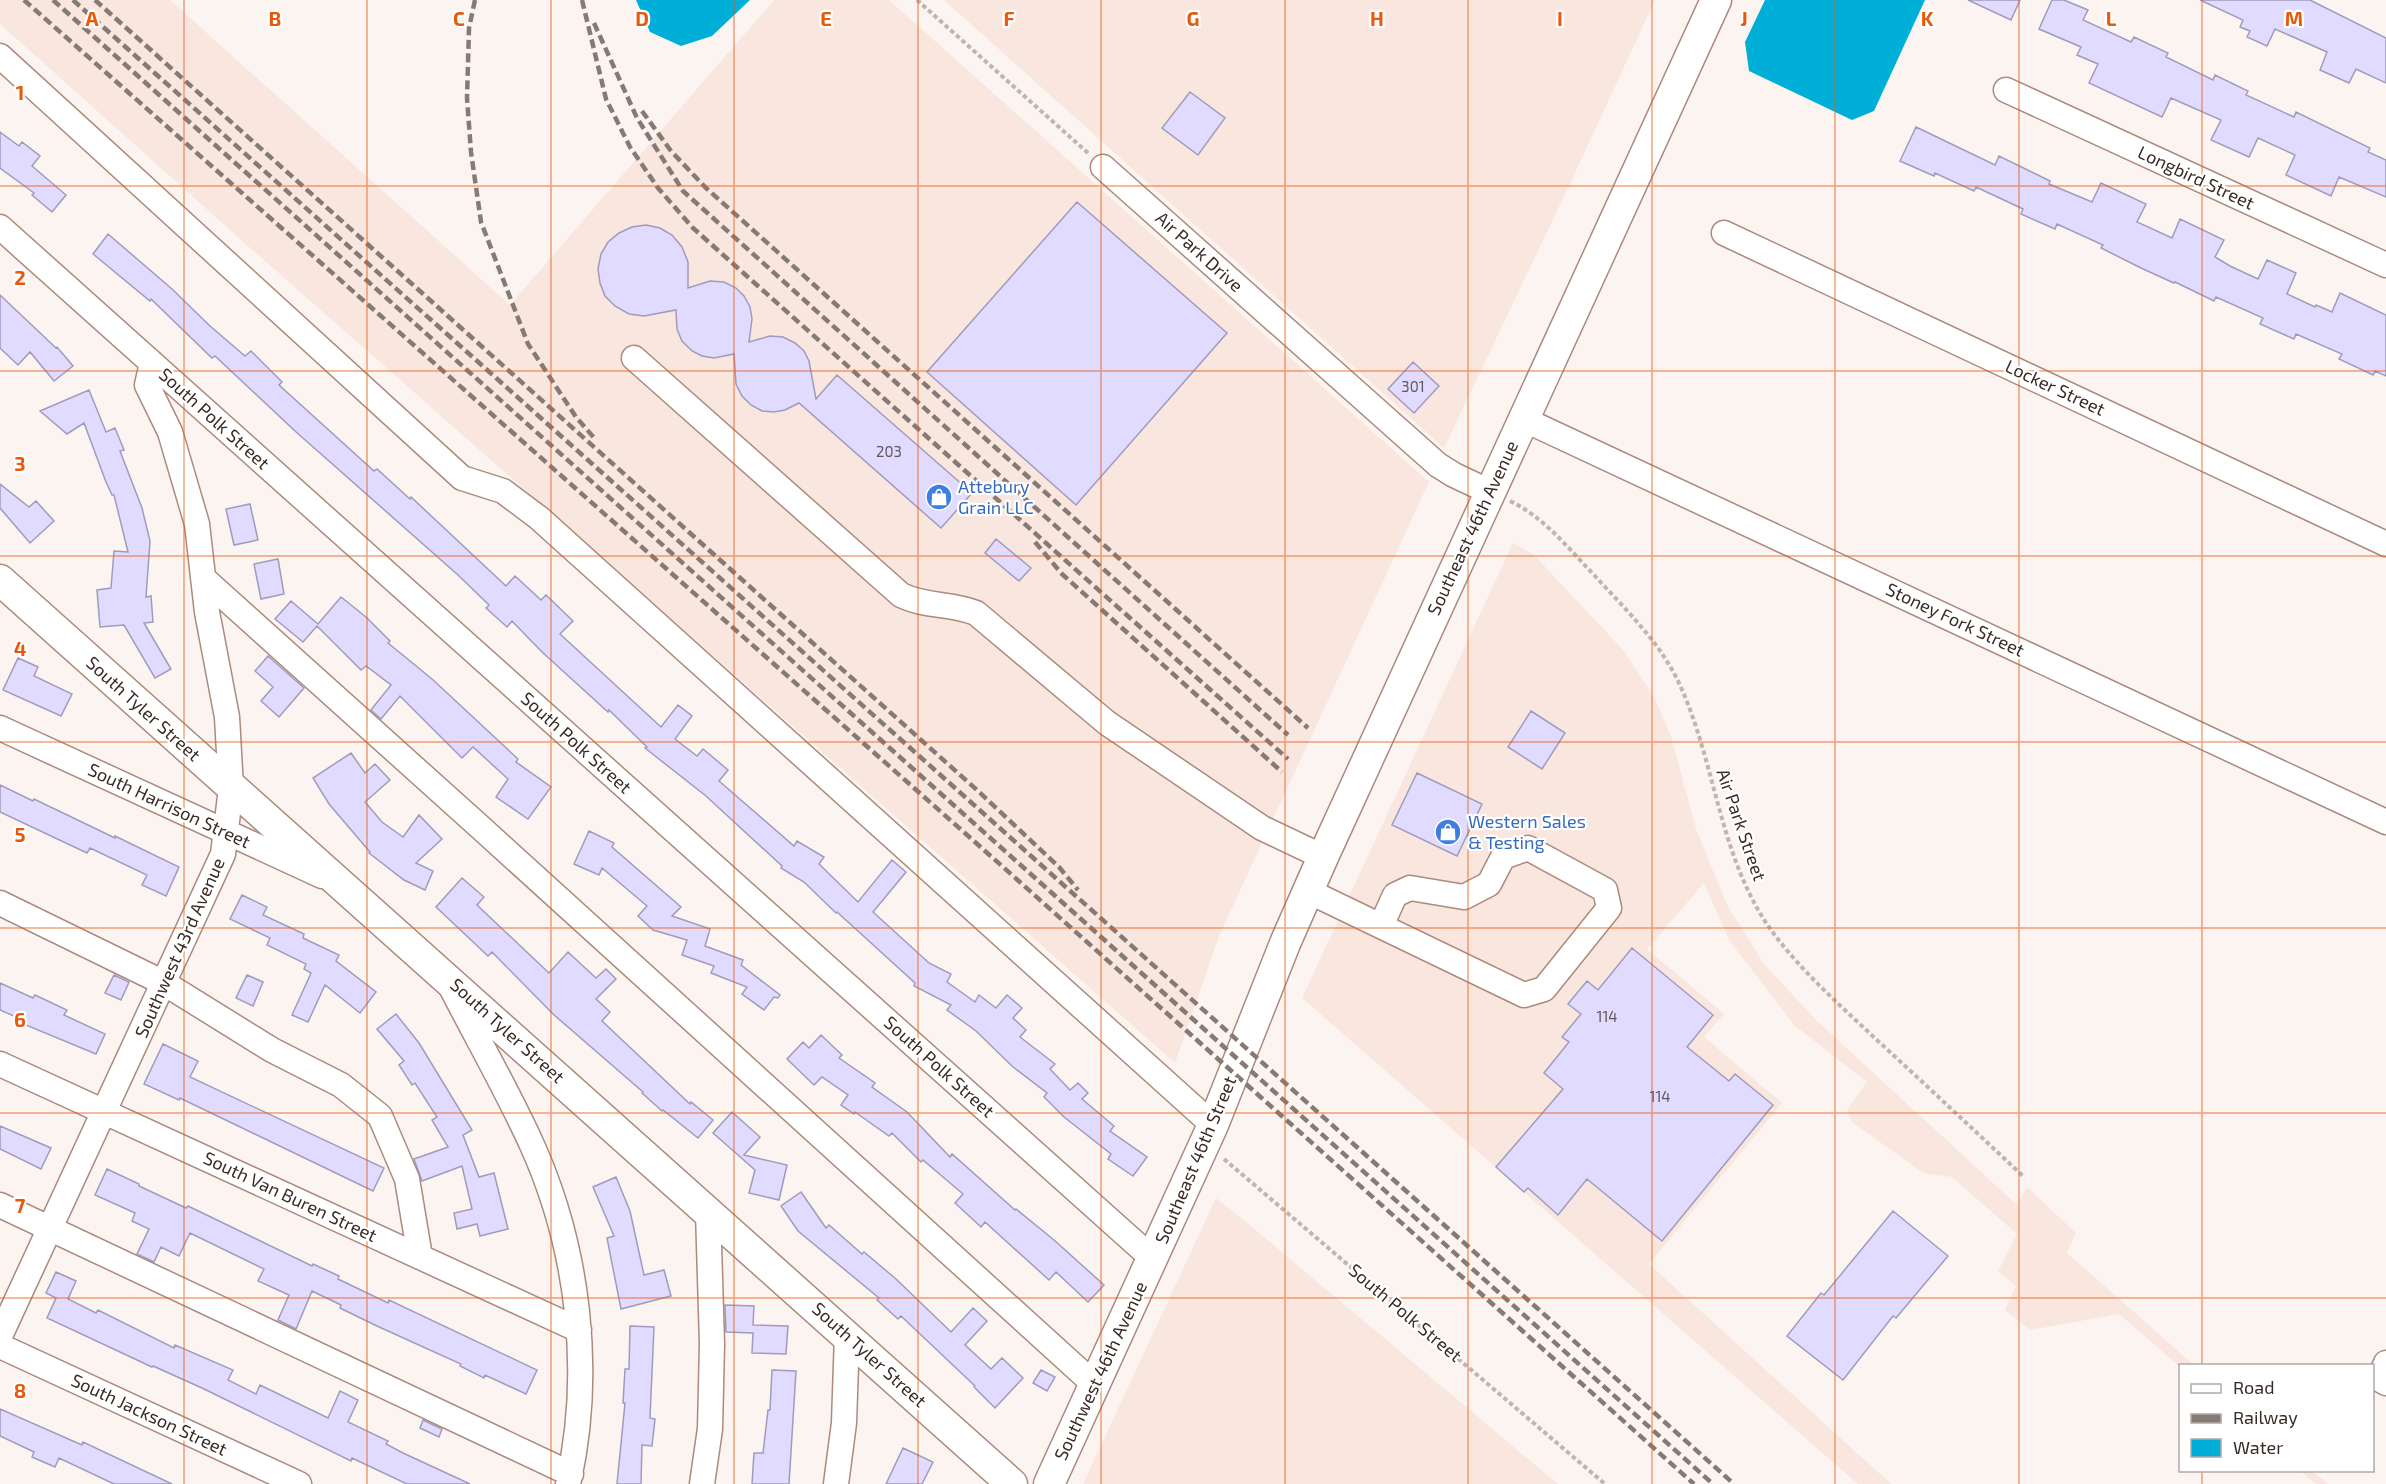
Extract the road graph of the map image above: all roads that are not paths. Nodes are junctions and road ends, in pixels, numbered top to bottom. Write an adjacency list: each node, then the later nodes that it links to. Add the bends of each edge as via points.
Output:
1 (1716, 0): 10 (main road, Southeast 46th Avenue)
2 (0, 56): 29 (street, via 462,478 503,491 539,518)
3 (2006, 90): 7 (street, Longbird Street)
4 (1103, 167): 11 (street, Air Park Drive, via 1438,465)
5 (0, 227): 9 (street, South Polk Street)
6 (1724, 232): 12 (street, Locker Street)
7 (2386, 265)
8 (634, 358): 19 (street, via 901,595 915,602 962,607 976,613 1107,723 1262,828)
9 (152, 363): 13 (street, Southwest 43rd Avenue, via 147,385 170,432 197,525); 34 (street, South Polk Street)
10 (1523, 419): 11 (main road, Southeast 46th Avenue); 17 (street, Stoney Fork Street)
11 (1490, 492): 19 (main road, Southeast 46th Avenue)
12 (2386, 544)
13 (203, 578): 16 (street, Southwest 43rd Avenue, via 227,717); 39 (street)
14 (0, 580): 16 (main road, South Tyler Street)
15 (0, 728): 18 (street, South Harrison Street)
16 (231, 788): 18 (street, Southwest 43rd Avenue); 20 (main road, South Tyler Street)
17 (2386, 822)
18 (226, 832): 20 (street, South Harrison Street); 25 (street, Southwest 43rd Avenue, via 223,854)
19 (1323, 857): 21 (main road, Southeast 46th Avenue)
20 (339, 883): 24 (main road, South Tyler Street)
21 (1308, 891): 23 (street); 26 (main road, Southeast 46th Avenue)
22 (0, 903): 25 (street)
23 (1381, 926): 23 (street, via 1524,995 1544,989 1609,908 1605,890 1528,848 1503,857 1489,884 1464,897 1410,888 1395,895)
24 (446, 977): 31 (main road, South Tyler Street); 35 (street, via 537,1157 567,1252)
25 (164, 983): 28 (street, Southwest 43rd Avenue); 33 (street, via 272,1050 341,1085 380,1116 406,1179)
26 (1239, 1060): 29 (main road, Southeast 46th Street)
27 (0, 1064): 28 (street, South Van Buren Street)
28 (105, 1112): 32 (street, Southwest 43rd Avenue); 33 (street, South Van Buren Street)
29 (1209, 1134): 34 (main road, Southeast 46th Street)
30 (0, 1205): 32 (street)
31 (708, 1211): 36 (main road, South Tyler Street); 42 (street, via 710,1428)
32 (51, 1228): 37 (street, Southwest 43rd Avenue); 40 (street)
33 (420, 1257): 35 (street, South Van Buren Street)
34 (1153, 1259): 39 (main road, Southwest 46th Avenue)
35 (579, 1330): 40 (street, via 579,1406)
36 (847, 1335): 43 (street, via 844,1423); 44 (main road, South Tyler Street)
37 (0, 1336)
38 (0, 1346): 41 (street, South Jackson Street)
39 (1095, 1385): 45 (main road, Southwest 46th Avenue)
40 (569, 1479)
41 (299, 1484)
42 (702, 1484)
43 (836, 1484)
44 (1012, 1484)
45 (1049, 1484)

